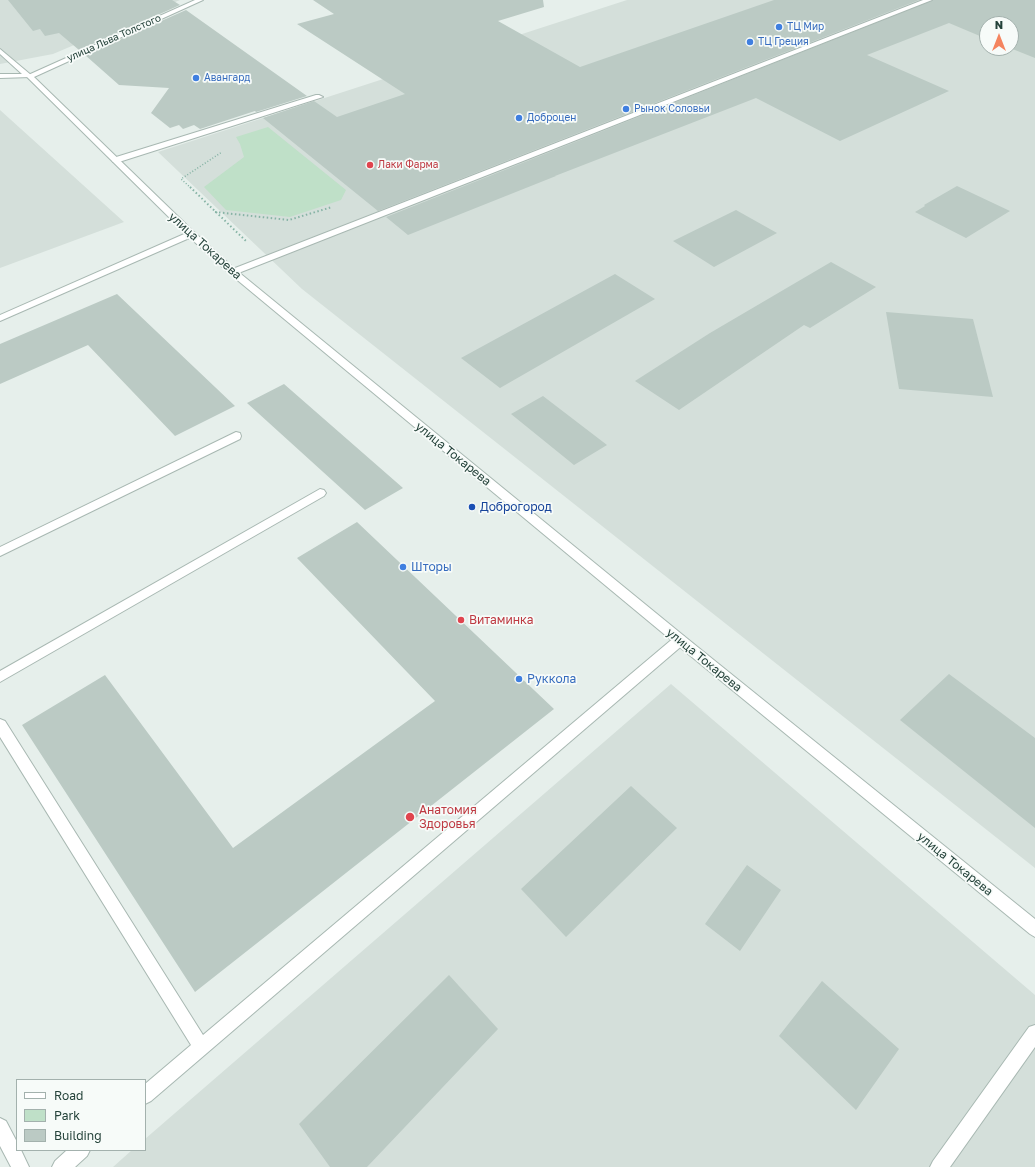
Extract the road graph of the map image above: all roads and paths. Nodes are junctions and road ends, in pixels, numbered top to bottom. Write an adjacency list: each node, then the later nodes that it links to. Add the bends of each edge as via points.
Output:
1 (200, 0): 5 (street, улица Льва Толстого)
2 (929, 0): 10 (street)
3 (0, 51): 5 (street, улица Токарева)
4 (0, 76): 5 (street)
5 (29, 76): 8 (street, улица Токарева)
6 (319, 97): 7 (street)
7 (220, 127): 8 (street); 9 (path, via 231,146 181,179)
8 (116, 160): 11 (street, улица Токарева)
9 (215, 212): 10 (path, via 289,220 346,203); 12 (path)
10 (367, 220): 12 (street)
11 (191, 234): 13 (street, улица Токарева); 14 (street)
12 (266, 259): 13 (street)
13 (233, 272): 18 (street, улица Токарева)
14 (0, 318)
15 (236, 436): 17 (street)
16 (320, 493): 19 (street)
17 (0, 552)
18 (680, 640): 21 (street, улица Токарева); 23 (street)
19 (0, 677)
20 (0, 725): 23 (street)
21 (1035, 929)
22 (1035, 1033): 29 (street)
23 (201, 1047): 24 (street)
24 (146, 1095)
25 (0, 1128): 27 (street)
26 (80, 1151): 28 (street)
27 (20, 1167)
28 (61, 1167)
29 (939, 1167)

